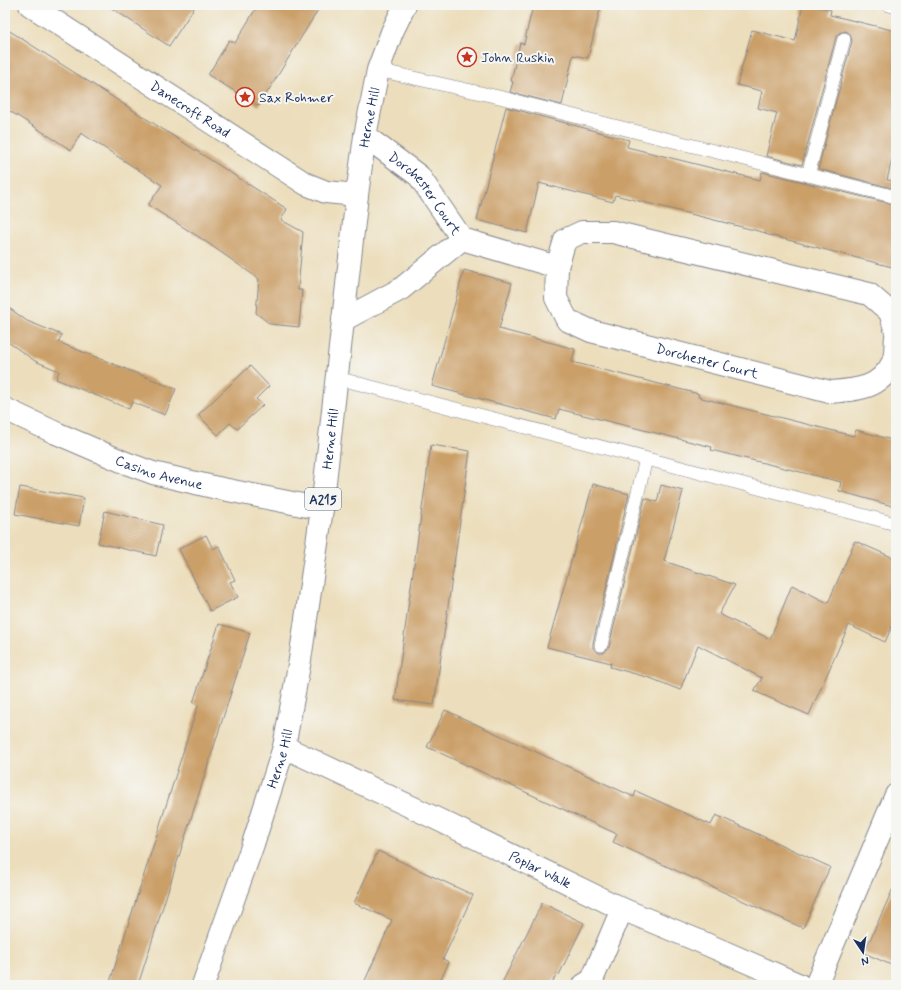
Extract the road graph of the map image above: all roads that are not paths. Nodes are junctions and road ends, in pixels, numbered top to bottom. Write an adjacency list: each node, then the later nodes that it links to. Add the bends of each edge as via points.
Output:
1 (30, 5): 7 (street, Danecroft Road, via 306,184 326,192)
2 (404, 5): 4 (street, Herne Hill / A215)
3 (844, 39): 6 (lane)
4 (378, 70): 5 (street, Herne Hill / A215); 6 (lane, via 503,98)
5 (365, 136): 7 (street, Herne Hill / A215); 9 (street, Dorchester Court, via 419,176)
6 (808, 174): 8 (lane)
7 (357, 195): 11 (street, Herne Hill / A215)
8 (896, 197)
9 (462, 238): 10 (street, Dorchester Court); 11 (street, Dorchester Court, via 401,288)
10 (557, 267): 12 (street, Dorchester Court, via 565,240 582,232 612,232 869,294 890,312); 14 (street, Dorchester Court, via 556,298 567,320 591,331 830,392 857,390 880,381)
11 (343, 320): 15 (street, Herne Hill / A215)
12 (896, 332)
13 (896, 337): 14 (street, Dorchester Court)
14 (895, 361)
15 (337, 378): 17 (lane); 18 (street, Herne Hill / A215)
16 (5, 408): 18 (street, Casino Avenue, via 62,436 153,473)
17 (646, 459): 19 (lane); 20 (lane)
18 (322, 509): 21 (street, Herne Hill / A215, via 300,660)
19 (896, 524)
20 (601, 645)
21 (284, 747): 23 (street, Poplar Walk); 24 (street, Herne Hill / A215)
22 (896, 795): 27 (street)
23 (622, 909): 25 (street, via 592,980); 26 (street, Poplar Walk)
24 (203, 985)
25 (584, 985)
26 (800, 985)
27 (816, 985)

